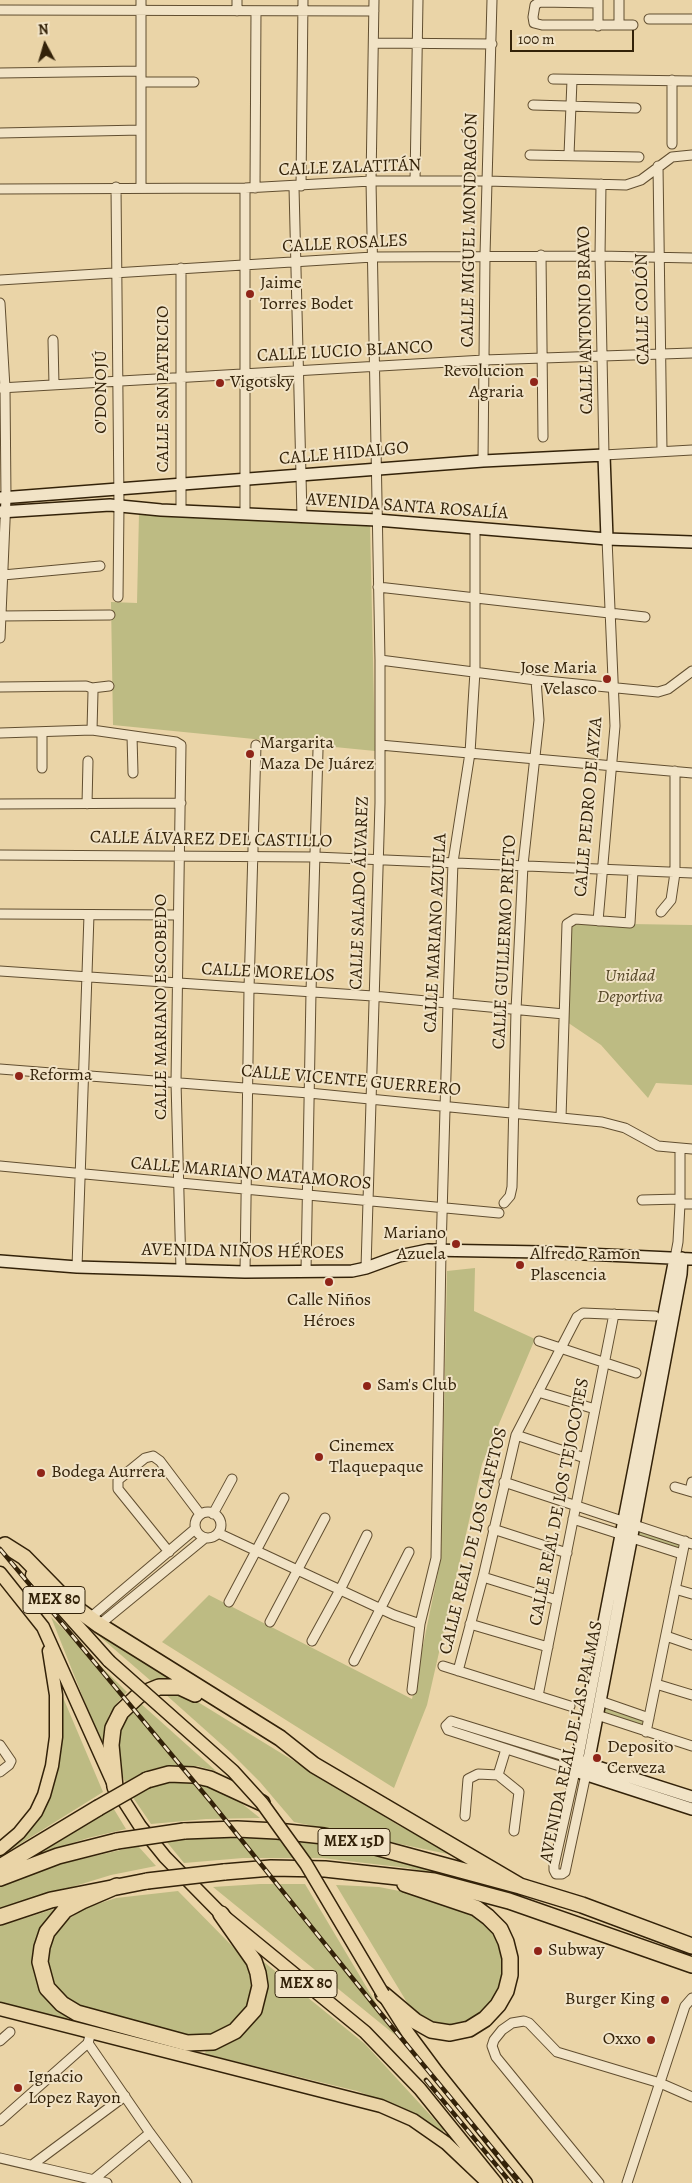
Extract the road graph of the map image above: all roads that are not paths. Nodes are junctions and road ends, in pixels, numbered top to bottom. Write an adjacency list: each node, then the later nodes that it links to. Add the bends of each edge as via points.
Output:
1 (141, 0): 10 (street)
2 (237, 0): 11 (street)
3 (303, 0): 13 (street)
4 (374, 0): 14 (street, CALLE SALADO ÁLVAREZ)
5 (418, 0): 21 (street)
6 (492, 0): 22 (street, CALLE MIGUEL MONDRAGÓN)
7 (619, 0): 17 (street)
8 (598, 2): 19 (street); 19 (street, via 540,2 532,12 534,22 542,25)
9 (0, 10): 10 (street)
10 (141, 11): 11 (street); 23 (street)
11 (237, 11): 12 (street)
12 (256, 11): 13 (street); 50 (street)
13 (303, 11): 14 (street); 46 (street)
14 (374, 11): 20 (street, CALLE SALADO ÁLVAREZ)
15 (649, 19): 16 (street)
16 (692, 20)
17 (619, 25): 18 (street); 19 (street)
18 (633, 25)
19 (598, 26)
20 (374, 43): 21 (street); 42 (street, CALLE SALADO ÁLVAREZ)
21 (417, 43): 22 (street); 43 (street)
22 (492, 44): 44 (street, CALLE MIGUEL MONDRAGÓN)
23 (141, 71): 24 (street); 29 (street)
24 (0, 74)
25 (553, 79): 26 (street)
26 (572, 80): 27 (street); 32 (street)
27 (672, 80): 28 (street); 36 (street)
28 (692, 80)
29 (141, 82): 30 (street); 34 (street)
30 (194, 82)
31 (533, 105): 32 (street)
32 (571, 108): 33 (street); 37 (street)
33 (636, 108)
34 (141, 130): 35 (street); 48 (street)
35 (0, 133)
36 (672, 144)
37 (569, 154): 38 (street); 40 (street)
38 (530, 155)
39 (692, 155): 41 (street, CALLE ZALATITÁN, via 672,157)
40 (639, 157)
41 (658, 166): 45 (street, CALLE ZALATITÁN, via 634,184); 56 (street, CALLE COLÓN)
42 (371, 181): 43 (street, CALLE ZALATITÁN); 46 (street, CALLE ZALATITÁN); 55 (street, CALLE SALADO ÁLVAREZ)
43 (415, 181): 44 (street, CALLE ZALATITÁN)
44 (487, 181): 45 (street, CALLE ZALATITÁN); 52 (street, CALLE MIGUEL MONDRAGÓN)
45 (601, 184): 54 (street, CALLE ANTONIO BRAVO)
46 (298, 186): 50 (street, CALLE ZALATITÁN); 58 (street)
47 (116, 188): 48 (street, CALLE ZALATITÁN); 51 (street, CALLE ZALATITÁN); 61 (street, O'DONOJÚ)
48 (141, 188): 49 (street, CALLE ZALATITÁN)
49 (245, 188): 50 (street, CALLE ZALATITÁN); 59 (street)
50 (256, 188)
51 (0, 189)
52 (485, 255): 53 (street, CALLE ROSALES); 55 (street, CALLE ROSALES); 69 (street, CALLE MIGUEL MONDRAGÓN)
53 (542, 255): 54 (street, CALLE ROSALES); 68 (street)
54 (600, 256): 56 (street, CALLE ROSALES); 67 (street, CALLE ANTONIO BRAVO)
55 (373, 257): 58 (street, CALLE ROSALES); 70 (street, CALLE SALADO ÁLVAREZ)
56 (658, 258): 57 (street, CALLE ROSALES); 66 (street, CALLE COLÓN)
57 (692, 258)
58 (296, 262): 59 (street, CALLE ROSALES); 71 (street)
59 (246, 265): 60 (street, CALLE ROSALES); 72 (street)
60 (180, 268): 61 (street, CALLE ROSALES); 73 (street, CALLE SAN PATRICIO)
61 (118, 274): 62 (street, CALLE ROSALES); 74 (street, O'DONOJÚ)
62 (0, 280)
63 (0, 302): 76 (street)
64 (52, 340): 75 (street)
65 (692, 353): 66 (street, CALLE LUCIO BLANCO)
66 (660, 354): 67 (street, CALLE LUCIO BLANCO); 79 (street, CALLE COLÓN)
67 (602, 356): 68 (street, CALLE LUCIO BLANCO); 80 (street, CALLE ANTONIO BRAVO)
68 (543, 358): 69 (street, CALLE LUCIO BLANCO); 77 (street)
69 (484, 360): 70 (street, CALLE LUCIO BLANCO); 81 (street, CALLE MIGUEL MONDRAGÓN)
70 (375, 366): 71 (street, CALLE LUCIO BLANCO); 82 (street, CALLE SALADO ÁLVAREZ)
71 (299, 371): 72 (street, CALLE LUCIO BLANCO); 83 (street)
72 (245, 374): 73 (street, CALLE LUCIO BLANCO); 84 (street)
73 (180, 378): 74 (street, CALLE LUCIO BLANCO); 85 (street, CALLE SAN PATRICIO)
74 (119, 381): 75 (street, CALLE LUCIO BLANCO); 86 (street, O'DONOJÚ)
75 (54, 385): 76 (street, CALLE LUCIO BLANCO)
76 (3, 388): 87 (street)
77 (544, 437)
78 (692, 450): 79 (street, CALLE HIDALGO)
79 (662, 451): 80 (street, CALLE HIDALGO)
80 (604, 455): 81 (street, CALLE HIDALGO); 95 (street, CALLE PEDRO DE AYZA)
81 (482, 461): 82 (street, CALLE HIDALGO)
82 (376, 469): 83 (street, CALLE HIDALGO); 93 (street, CALLE SALADO ÁLVAREZ)
83 (301, 475): 84 (street, CALLE HIDALGO); 92 (street)
84 (244, 480): 85 (street, CALLE HIDALGO); 91 (street)
85 (181, 485): 86 (street, CALLE HIDALGO); 89 (street, CALLE SAN PATRICIO)
86 (119, 490): 87 (street, CALLE HIDALGO); 88 (street, O'DONOJÚ)
87 (3, 498): 90 (street)
88 (120, 506): 89 (street, AVENIDA SANTA ROSALÍA); 90 (street); 100 (street, O'DONOJÚ)
89 (181, 511): 91 (street, AVENIDA SANTA ROSALÍA)
90 (3, 512): 98 (street)
91 (245, 514): 92 (street, AVENIDA SANTA ROSALÍA)
92 (302, 517): 93 (street, AVENIDA SANTA ROSALÍA)
93 (377, 520): 94 (street, AVENIDA SANTA ROSALÍA); 99 (street, CALLE SALADO ÁLVAREZ)
94 (475, 529): 95 (street, AVENIDA SANTA ROSALÍA); 101 (street, CALLE MARIANO AZUELA)
95 (606, 539): 96 (street, AVENIDA SANTA ROSALÍA); 102 (street, CALLE PEDRO DE AYZA)
96 (692, 542)
97 (100, 566): 98 (street)
98 (3, 575): 104 (street)
99 (378, 587): 101 (street); 107 (street, CALLE SALADO ÁLVAREZ)
100 (118, 597)
101 (474, 597): 102 (street); 108 (street, CALLE MARIANO AZUELA)
102 (610, 613): 105 (street); 114 (street, CALLE PEDRO DE AYZA)
103 (110, 615): 104 (street)
104 (1, 616): 106 (street)
105 (645, 617)
106 (0, 638)
107 (380, 660): 108 (street); 119 (street, CALLE SALADO ÁLVAREZ)
108 (475, 671): 110 (street); 122 (street, CALLE MARIANO AZUELA)
109 (692, 671): 114 (street, via 663,692)
110 (536, 680): 114 (street); 123 (street, CALLE GUILLERMO PRIETO, via 539,720)
111 (0, 686): 113 (street)
112 (109, 686): 113 (street)
113 (92, 688): 115 (street)
114 (614, 688): 125 (street, CALLE PEDRO DE AYZA)
115 (92, 730): 116 (street); 118 (street)
116 (42, 732): 117 (street); 126 (street)
117 (0, 733)
118 (132, 736): 128 (street); 130 (street, CALLE MARIANO ESCOBEDO, via 181,745)
119 (380, 745): 122 (street); 137 (street, CALLE SALADO ÁLVAREZ)
120 (256, 746): 135 (street)
121 (318, 750): 136 (street)
122 (470, 754): 123 (street); 138 (street, CALLE MARIANO AZUELA)
123 (534, 760): 125 (street); 139 (street, CALLE GUILLERMO PRIETO)
124 (88, 761): 132 (street)
125 (611, 765): 127 (street); 140 (street, CALLE PEDRO DE AYZA)
126 (42, 768)
127 (675, 771): 129 (street); 142 (street)
128 (133, 773)
129 (692, 773)
130 (181, 803): 132 (street); 134 (street, CALLE MARIANO ESCOBEDO)
131 (0, 804): 132 (street)
132 (87, 804)
133 (0, 854): 134 (street, CALLE ÁLVAREZ DEL CASTILLO)
134 (180, 854): 135 (street, CALLE ÁLVAREZ DEL CASTILLO); 147 (street, CALLE MARIANO ESCOBEDO)
135 (254, 856): 136 (street, CALLE ÁLVAREZ DEL CASTILLO); 152 (street)
136 (315, 857): 137 (street, CALLE ÁLVAREZ DEL CASTILLO); 153 (street)
137 (378, 859): 138 (street, CALLE ÁLVAREZ DEL CASTILLO); 154 (street, CALLE SALADO ÁLVAREZ)
138 (453, 862): 139 (street, CALLE ÁLVAREZ DEL CASTILLO); 155 (street, CALLE MARIANO AZUELA)
139 (523, 865): 140 (street, CALLE ÁLVAREZ DEL CASTILLO); 156 (street, CALLE GUILLERMO PRIETO)
140 (601, 868): 141 (street, CALLE ÁLVAREZ DEL CASTILLO); 148 (street, CALLE PEDRO DE AYZA)
141 (633, 871): 142 (street, CALLE ÁLVAREZ DEL CASTILLO); 148 (street, via 630,923)
142 (675, 873): 143 (street, CALLE ÁLVAREZ DEL CASTILLO); 144 (street, via 671,900)
143 (692, 873)
144 (661, 912)
145 (0, 914): 146 (street)
146 (89, 915): 147 (street); 150 (street)
147 (178, 915): 151 (street, CALLE MARIANO ESCOBEDO)
148 (598, 921): 157 (street, CALLE PEDRO DE AYZA, via 575,919 569,921 566,928)
149 (0, 971): 150 (street, CALLE MORELOS)
150 (87, 977): 151 (street, CALLE MORELOS); 159 (street)
151 (177, 984): 152 (street, CALLE MORELOS); 160 (street, CALLE MARIANO ESCOBEDO)
152 (249, 989): 153 (street, CALLE MORELOS); 161 (street)
153 (311, 992): 154 (street, CALLE MORELOS); 162 (street)
154 (373, 996): 155 (street, CALLE MORELOS); 163 (street, CALLE SALADO ÁLVAREZ)
155 (448, 1003): 156 (street, CALLE MORELOS); 164 (street, CALLE MARIANO AZUELA)
156 (516, 1010): 157 (street, CALLE MORELOS); 165 (street, CALLE GUILLERMO PRIETO)
157 (564, 1014): 166 (street, CALLE PEDRO DE AYZA)
158 (0, 1069): 159 (street, CALLE VICENTE GUERRERO)
159 (85, 1075): 160 (street, CALLE VICENTE GUERRERO); 170 (street)
160 (176, 1082): 161 (street, CALLE VICENTE GUERRERO); 171 (street, CALLE MARIANO ESCOBEDO)
161 (249, 1089): 162 (street, CALLE VICENTE GUERRERO); 172 (street)
162 (309, 1093): 163 (street, CALLE VICENTE GUERRERO); 173 (street)
163 (370, 1099): 164 (street, CALLE VICENTE GUERRERO); 175 (street, CALLE SALADO ÁLVAREZ)
164 (444, 1106): 165 (street, CALLE VICENTE GUERRERO); 179 (street, CALLE MARIANO AZUELA)
165 (514, 1112): 166 (street, CALLE VICENTE GUERRERO); 177 (street, CALLE GUILLERMO PRIETO, via 512,1187)
166 (560, 1118): 167 (street, CALLE VICENTE GUERRERO, via 617,1124 658,1146)
167 (680, 1149): 168 (street, CALLE VICENTE GUERRERO); 176 (street, AVENIDA REAL DE LAS PALMAS)
168 (692, 1149)
169 (0, 1166): 170 (street, CALLE MARIANO MATAMOROS)
170 (81, 1174): 171 (street, CALLE MARIANO MATAMOROS); 184 (street)
171 (179, 1183): 172 (street, CALLE MARIANO MATAMOROS); 186 (street, CALLE MARIANO ESCOBEDO)
172 (246, 1190): 173 (street, CALLE MARIANO MATAMOROS); 188 (street)
173 (307, 1196): 175 (street, CALLE MARIANO MATAMOROS); 187 (street)
174 (642, 1200): 176 (street)
175 (368, 1202): 179 (street, CALLE MARIANO MATAMOROS); 185 (street, CALLE SALADO ÁLVAREZ)
176 (680, 1202): 178 (street); 182 (street, AVENIDA REAL DE LAS PALMAS, via 678,1242)
177 (504, 1203)
178 (692, 1204)
179 (442, 1209): 180 (street, CALLE MARIANO MATAMOROS); 181 (street, CALLE MARIANO AZUELA)
180 (499, 1214)
181 (441, 1251): 182 (street, AVENIDA NIÑOS HÉROES); 185 (street, AVENIDA NIÑOS HÉROES, via 413,1252); 237 (street, CALLE MARIANO AZUELA, via 436,1558)
182 (683, 1258): 210 (street, AVENIDA REAL DE LAS PALMAS)
183 (0, 1261): 184 (street, AVENIDA NIÑOS HÉROES)
184 (77, 1267): 186 (street, AVENIDA NIÑOS HÉROES)
185 (366, 1268): 187 (street, AVENIDA NIÑOS HÉROES)
186 (181, 1270): 188 (street, AVENIDA NIÑOS HÉROES)
187 (306, 1271): 188 (street, AVENIDA NIÑOS HÉROES)
188 (245, 1272)
189 (614, 1314): 190 (street); 192 (street, CALLE REAL DE LOS CAFETOS, via 580,1314); 193 (street, CALLE REAL DE LOS TEJOCOTES)
190 (655, 1316)
191 (539, 1341): 192 (street)
192 (561, 1348): 193 (street); 195 (street, CALLE REAL DE LOS CAFETOS)
193 (604, 1362): 194 (street); 196 (street, CALLE REAL DE LOS TEJOCOTES)
194 (636, 1373)
195 (538, 1392): 196 (street); 197 (street, CALLE REAL DE LOS CAFETOS)
196 (595, 1409): 198 (street, CALLE REAL DE LOS TEJOCOTES)
197 (516, 1435): 198 (street); 200 (street, CALLE REAL DE LOS CAFETOS)
198 (585, 1458): 205 (street, CALLE REAL DE LOS TEJOCOTES)
199 (232, 1479): 207 (street)
200 (504, 1482): 205 (street); 212 (street, CALLE REAL DE LOS CAFETOS)
201 (692, 1482): 203 (street)
202 (675, 1486): 203 (street)
203 (691, 1492)
204 (284, 1498): 219 (street)
205 (576, 1506): 209 (street, CALLE REAL DE LOS TEJOCOTES); 210 (street)
206 (200, 1514): 207 (street); 211 (street); 220 (street, via 153,1456 145,1458 118,1480 118,1489)
207 (214, 1514): 213 (street, via 221,1526)
208 (325, 1518): 224 (street)
209 (573, 1518): 215 (street); 222 (street, CALLE REAL DE LOS TEJOCOTES)
210 (628, 1523): 215 (street, AVENIDA REAL DE LAS PALMAS); 218 (street)
211 (195, 1529): 216 (street); 220 (street)
212 (493, 1529): 222 (street); 226 (street, CALLE REAL DE LOS CAFETOS)
213 (218, 1533): 216 (street, via 213,1538); 219 (street)
214 (367, 1535): 230 (street)
215 (626, 1536): 223 (street); 244 (street, AVENIDA REAL DE LAS PALMAS)
216 (205, 1538): 228 (street)
217 (3, 1542): 235 (highway, via 24,1557 69,1603); 266 (main road, MEX 80, bridge, via 109,1661 233,1771)
218 (688, 1543): 223 (street)
219 (256, 1550): 224 (street); 233 (street)
220 (169, 1552): 227 (street)
221 (409, 1552): 234 (street)
222 (566, 1553): 232 (street, CALLE REAL DE LOS TEJOCOTES)
223 (682, 1554): 229 (street)
224 (298, 1570): 230 (street); 236 (street)
225 (0, 1572): 239 (main road, MEX 80)
226 (482, 1576): 232 (street); 238 (street, CALLE REAL DE LOS CAFETOS)
227 (140, 1577): 228 (street); 235 (street)
228 (146, 1586): 235 (street)
229 (675, 1589): 231 (street); 240 (street)
230 (340, 1590): 234 (street); 241 (street)
231 (692, 1594)
232 (557, 1600): 243 (street, CALLE REAL DE LOS TEJOCOTES)
233 (230, 1602)
234 (382, 1609): 237 (street); 245 (street)
235 (95, 1621): 260 (highway, via 280,1738)
236 (270, 1622)
237 (420, 1624): 249 (street, CALLE MARIANO AZUELA)
238 (470, 1624): 243 (street); 247 (street, CALLE REAL DE LOS CAFETOS)
239 (43, 1627): 264 (main road, MEX 80); 270 (main road, via 56,1695 52,1766 36,1812)
240 (666, 1636): 242 (street); 248 (street)
241 (312, 1641)
242 (692, 1645)
243 (548, 1647): 251 (street, CALLE REAL DE LOS TEJOCOTES)
244 (603, 1657): 252 (street, AVENIDA REAL DE LAS PALMAS); 261 (street, AVENIDA REAL DE LAS PALMAS)
245 (354, 1661)
246 (444, 1666): 247 (street)
247 (458, 1671): 251 (street)
248 (656, 1684): 250 (street); 255 (street)
249 (412, 1690)
250 (692, 1695)
251 (538, 1696): 253 (street)
252 (600, 1701): 254 (street, AVENIDA REAL DE LAS PALMAS); 255 (street)
253 (570, 1706)
254 (597, 1715): 256 (street); 261 (street, AVENIDA REAL DE LAS PALMAS)
255 (649, 1718): 256 (street)
256 (646, 1732): 258 (street)
257 (0, 1745): 262 (street, via 10,1761)
258 (692, 1746)
259 (506, 1749): 261 (street); 261 (street, via 448,1730 447,1723 451,1721); 263 (street)
260 (314, 1765): 264 (highway, via 276,1747 188,1689 159,1686 132,1700 115,1722 111,1745); 275 (highway)
261 (581, 1767): 261 (street, AVENIDA REAL DE LAS PALMAS, via 554,1864 556,1874 566,1872); 265 (street); 267 (street)
262 (0, 1772)
263 (498, 1775): 268 (street, via 478,1774 468,1779); 269 (street, via 519,1792)
264 (115, 1787): 276 (main road, MEX 80, via 164,1857)
265 (692, 1797)
266 (262, 1803): 271 (highway, bridge, via 210,1779 169,1774 147,1780); 280 (main road, MEX 80, bridge, via 306,1864)
267 (692, 1809)
268 (465, 1816)
269 (514, 1831)
270 (0, 1849)
271 (0, 1867)
272 (376, 1874): 274 (highway, MEX 15D, bridge, via 271,1868); 279 (highway, MEX 15D, via 474,1890); 280 (highway, via 476,1908 500,1929 510,1958 506,1991 498,2005 485,2020 469,2029 450,2033 431,2030)
273 (0, 1878): 275 (highway, MEX 15D, bridge, via 58,1856 117,1841 184,1831 237,1829 324,1836)
274 (117, 1886): 276 (highway, via 65,1910 48,1932 40,1962 48,1988 62,2004 77,2013 187,2043 213,2042 235,2031 254,2010 260,1986 254,1960); 277 (highway, MEX 15D, via 51,1900)
275 (520, 1886): 278 (highway, MEX 15D)
276 (220, 1914): 299 (main road, MEX 80, via 366,2032 420,2089)
277 (0, 1917)
278 (692, 1946)
279 (692, 1966)
280 (383, 1994): 300 (main road, MEX 80, via 437,2072)
281 (692, 1998): 286 (street, via 685,2006)
282 (0, 2009): 284 (main road)
283 (10, 2032): 285 (street)
284 (90, 2037): 287 (street); 289 (street); 298 (main road, via 381,2106 413,2120 439,2138)
285 (0, 2041)
286 (660, 2083): 288 (street); 301 (street, via 556,2052 530,2023 524,2021 512,2023 494,2040 492,2046 496,2057); 302 (street)
287 (124, 2096): 290 (street); 292 (street)
288 (692, 2097)
289 (0, 2121)
290 (150, 2133): 294 (street); 297 (street)
291 (0, 2158): 292 (street)
292 (32, 2165): 293 (street)
293 (68, 2174): 294 (street); 295 (street)
294 (93, 2180): 296 (street)
295 (75, 2183)
296 (107, 2183)
297 (188, 2183)
298 (488, 2183)
299 (496, 2183)
300 (526, 2183)
301 (599, 2183)
302 (627, 2183)

